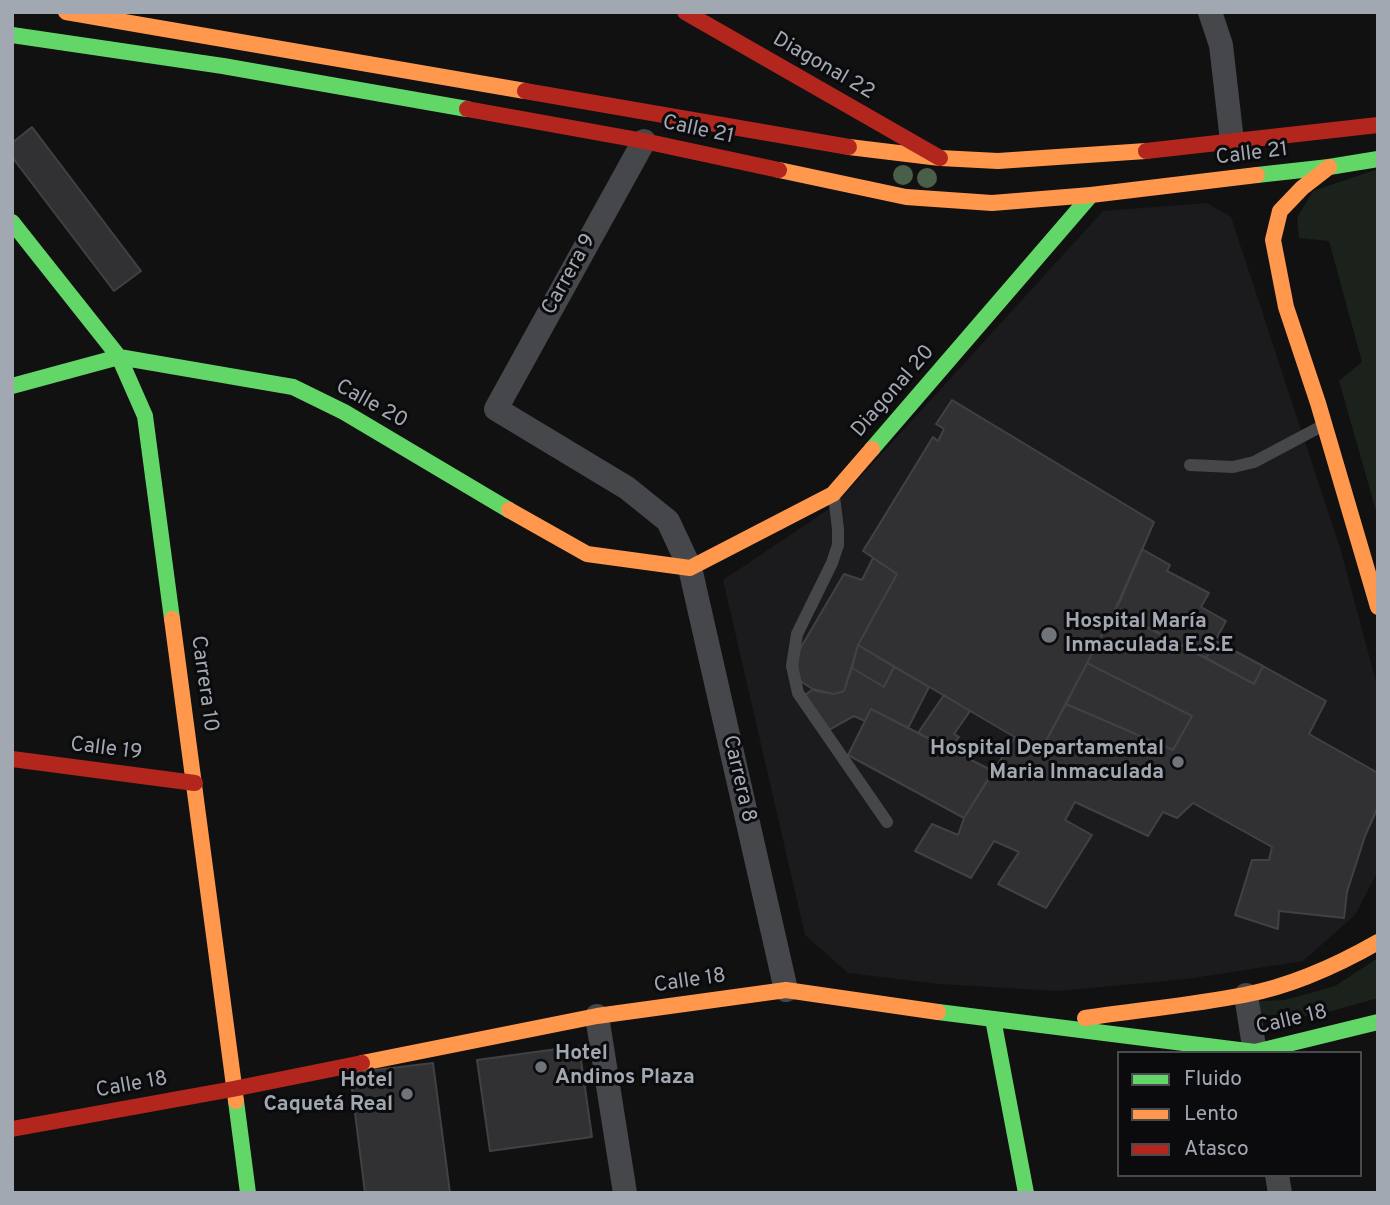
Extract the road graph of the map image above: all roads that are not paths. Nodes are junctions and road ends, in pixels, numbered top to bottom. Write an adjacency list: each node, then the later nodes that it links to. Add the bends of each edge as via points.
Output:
1 (66, 12): 8 (main road, Calle 21, via 852,148)
2 (685, 12): 8 (main road, Diagonal 22)
3 (1210, 12): 7 (street, via 1222,46)
4 (12, 35): 6 (main road, Calle 21, via 223,66)
5 (1378, 125): 7 (main road, Calle 21)
6 (644, 141): 11 (main road, Calle 21, via 906,197 992,203); 15 (street, Carrera 9)
7 (1232, 141): 8 (main road, Calle 21, via 1122,154 998,161)
8 (940, 158)
9 (1378, 159): 10 (main road, Calle 21)
10 (1329, 167): 11 (main road, Calle 21); 16 (main road, via 1280,211 1273,240 1286,307)
11 (1091, 195): 18 (main road, Diagonal 20)
12 (12, 222): 13 (main road, Carrera 10)
13 (119, 357): 14 (main road, Calle 20); 19 (main road, Calle 20, via 293,387 587,554); 22 (main road, Carrera 10, via 145,416)
14 (12, 386)
15 (496, 409): 19 (street, Carrera 8, via 627,488 668,521)
16 (1324, 425): 17 (lane, via 1254,462 1234,467); 20 (main road)
17 (1190, 465)
18 (833, 494): 19 (main road, Diagonal 20); 23 (lane, via 838,545 797,634 792,666 798,693)
19 (690, 568): 25 (street, Carrera 8)
20 (1378, 607)
21 (12, 759): 22 (main road, Calle 19)
22 (195, 783): 34 (main road, Carrera 10)
23 (887, 822)
24 (1378, 942): 26 (main road, via 1339,964)
25 (786, 990): 27 (main road, Calle 18); 28 (main road, Calle 18)
26 (1245, 995): 29 (main road, via 1103,1017); 32 (street)
27 (597, 1016): 34 (main road, Calle 18); 37 (street)
28 (993, 1019): 29 (main road, Calle 18); 38 (main road)
29 (1018, 1023): 31 (main road, Calle 18)
30 (1378, 1023): 33 (main road, Calle 18)
31 (1247, 1051)
32 (1255, 1051)
33 (1259, 1051)
34 (233, 1088): 35 (main road, Calle 18); 36 (main road, Carrera 10)
35 (12, 1129)
36 (248, 1193)
37 (625, 1193)
38 (1026, 1193)

